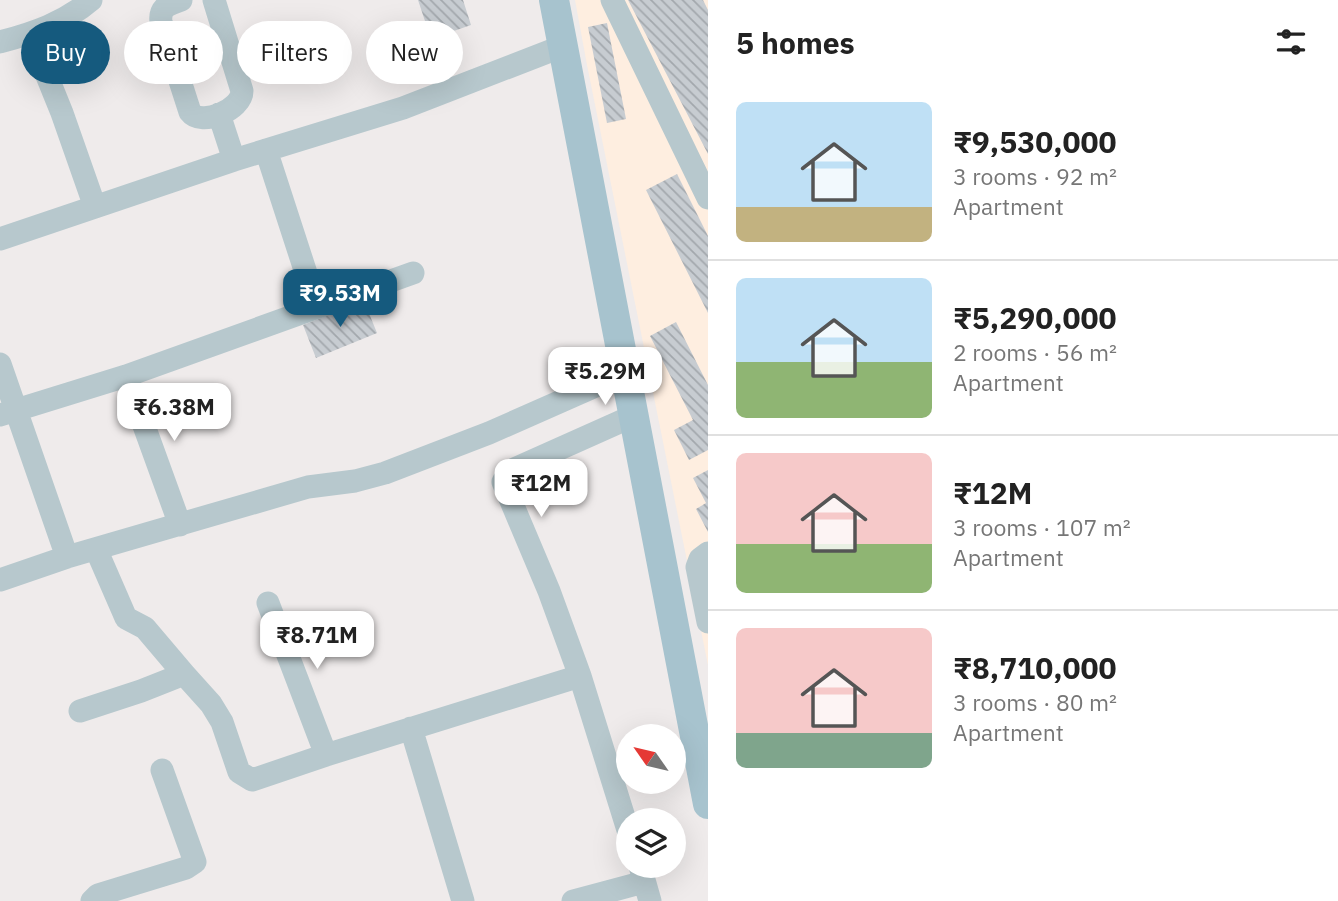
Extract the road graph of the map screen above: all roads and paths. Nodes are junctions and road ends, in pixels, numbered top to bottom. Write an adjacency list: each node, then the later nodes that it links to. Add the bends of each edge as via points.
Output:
1 (91, 0): 6 (street)
2 (181, 0): 11 (street, via 163,9 160,22 190,112 201,119)
3 (214, 0): 11 (street, via 242,91 238,105)
4 (554, 0): 9 (main road)
5 (612, 0): 14 (street)
6 (57, 21)
7 (21, 36): 8 (street)
8 (0, 42)
9 (563, 46): 12 (street, via 403,108); 20 (main road)
10 (50, 84): 15 (street)
11 (219, 114): 13 (street)
12 (266, 150): 13 (street); 18 (street)
13 (234, 160): 15 (street)
14 (708, 198)
15 (95, 207): 16 (street)
16 (0, 239)
17 (413, 272): 18 (street)
18 (317, 307): 21 (street)
19 (0, 365): 22 (street)
20 (625, 373): 23 (main road); 24 (street, via 385,473 308,487)
21 (126, 376): 22 (street); 24 (street)
22 (8, 413): 27 (street)
23 (633, 416): 32 (street, via 510,471 503,480); 37 (main road)
24 (180, 525): 25 (street)
25 (96, 549): 27 (street); 31 (street, via 126,618 145,628)
26 (708, 553): 30 (street, via 697,567)
27 (67, 557): 28 (street)
28 (0, 580)
29 (268, 603): 35 (street)
30 (708, 622)
31 (184, 674): 33 (street); 35 (street, via 216,712 239,772 247,779)
32 (580, 676): 34 (street); 38 (street)
33 (80, 711)
34 (411, 728): 35 (street); 41 (street)
35 (326, 755)
36 (162, 770): 40 (street, via 195,862)
37 (708, 804)
38 (621, 808)
39 (645, 883): 42 (street)
40 (92, 901)
41 (463, 901)
42 (573, 901)

